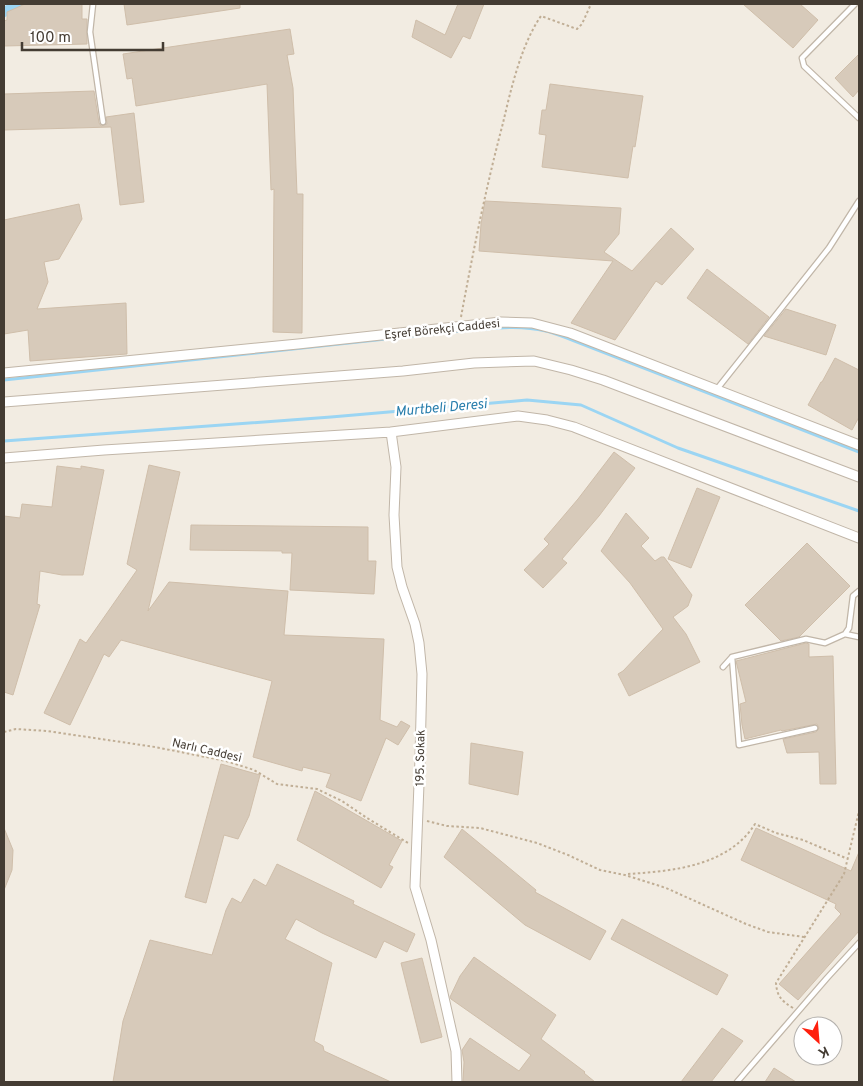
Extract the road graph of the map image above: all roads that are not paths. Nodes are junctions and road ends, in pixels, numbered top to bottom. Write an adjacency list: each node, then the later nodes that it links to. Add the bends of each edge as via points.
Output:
1 (93, 4): 4 (lane, via 90,32)
2 (855, 4): 3 (lane, via 802,58 804,66)
3 (859, 118)
4 (103, 122)
5 (859, 201): 7 (lane, via 829,248)
6 (4, 373): 7 (street, Eşref Börekçi Caddesi, via 501,322 532,323 579,336)
7 (716, 389): 10 (street, Eşref Börekçi Caddesi)
8 (4, 402): 12 (street, via 474,363 534,361 603,380)
9 (391, 432): 11 (street); 13 (street, via 518,416 547,420 574,427); 21 (street, 195. Sokak, via 396,467 394,515 398,567 420,651 416,887 456,1052)
10 (859, 445)
11 (4, 458)
12 (859, 477)
13 (859, 538)
14 (859, 591): 15 (lane, via 853,596 849,628)
15 (845, 634): 16 (lane); 17 (lane, via 825,643 806,639)
16 (859, 637)
17 (732, 657): 18 (lane); 19 (lane, via 739,745)
18 (723, 667)
19 (815, 728)
20 (859, 943): 22 (lane)
21 (457, 1082)
22 (737, 1082)

